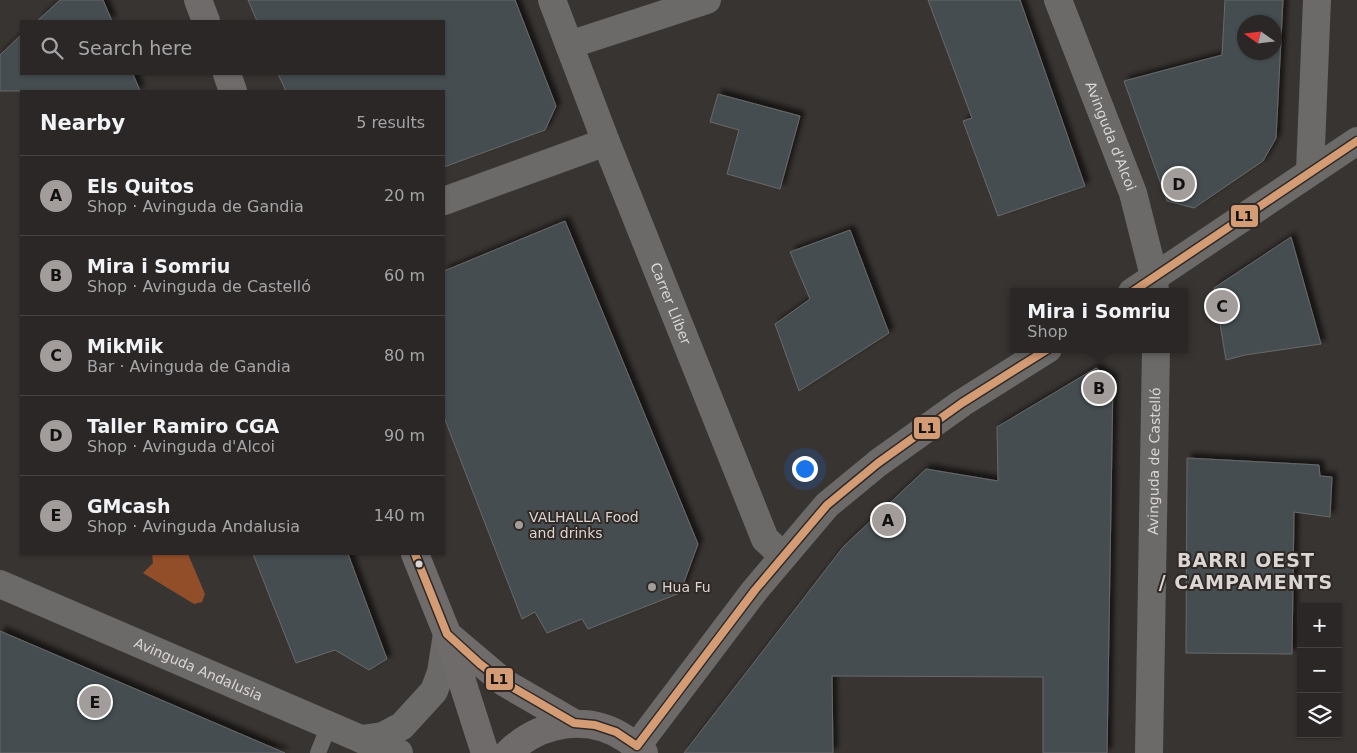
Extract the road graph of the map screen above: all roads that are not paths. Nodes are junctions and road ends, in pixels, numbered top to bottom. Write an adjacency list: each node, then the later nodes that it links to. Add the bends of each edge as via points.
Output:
1 (198, 0): 6 (main road)
2 (552, 0): 7 (street, Carrer Llíber)
3 (707, 0): 7 (street)
4 (1058, 0): 14 (street, Avinguda d'Alcoi, via 1133,193)
5 (1317, 0): 12 (street)
6 (206, 20)
7 (569, 45): 11 (street, Carrer Llíber)
8 (227, 75): 9 (main road)
9 (234, 90)
10 (1357, 141): 12 (street)
11 (606, 142): 13 (street); 18 (street, Carrer Llíber, via 766,539)
12 (1310, 171): 14 (street)
13 (445, 201)
14 (1155, 284)
15 (1042, 353): 18 (street, via 962,403 878,463 827,504)
16 (1156, 353): 29 (street, Avinguda de Castelló)
17 (415, 555): 20 (main road)
18 (783, 556): 24 (street)
19 (0, 584): 22 (street, Avinguda Andalusia)
20 (447, 634): 21 (main road, via 505,684); 23 (street, via 441,672 434,691 402,726 383,736); 27 (main road)
21 (574, 723): 24 (main road, via 616,732); 28 (main road, via 545,728)
22 (329, 725): 23 (street, Avinguda Andalusia); 25 (lane)
23 (361, 739): 26 (street, Avinguda Andalusia)
24 (641, 750)
25 (318, 753)
26 (399, 753)
27 (485, 753)
28 (508, 753)
29 (1149, 753)

